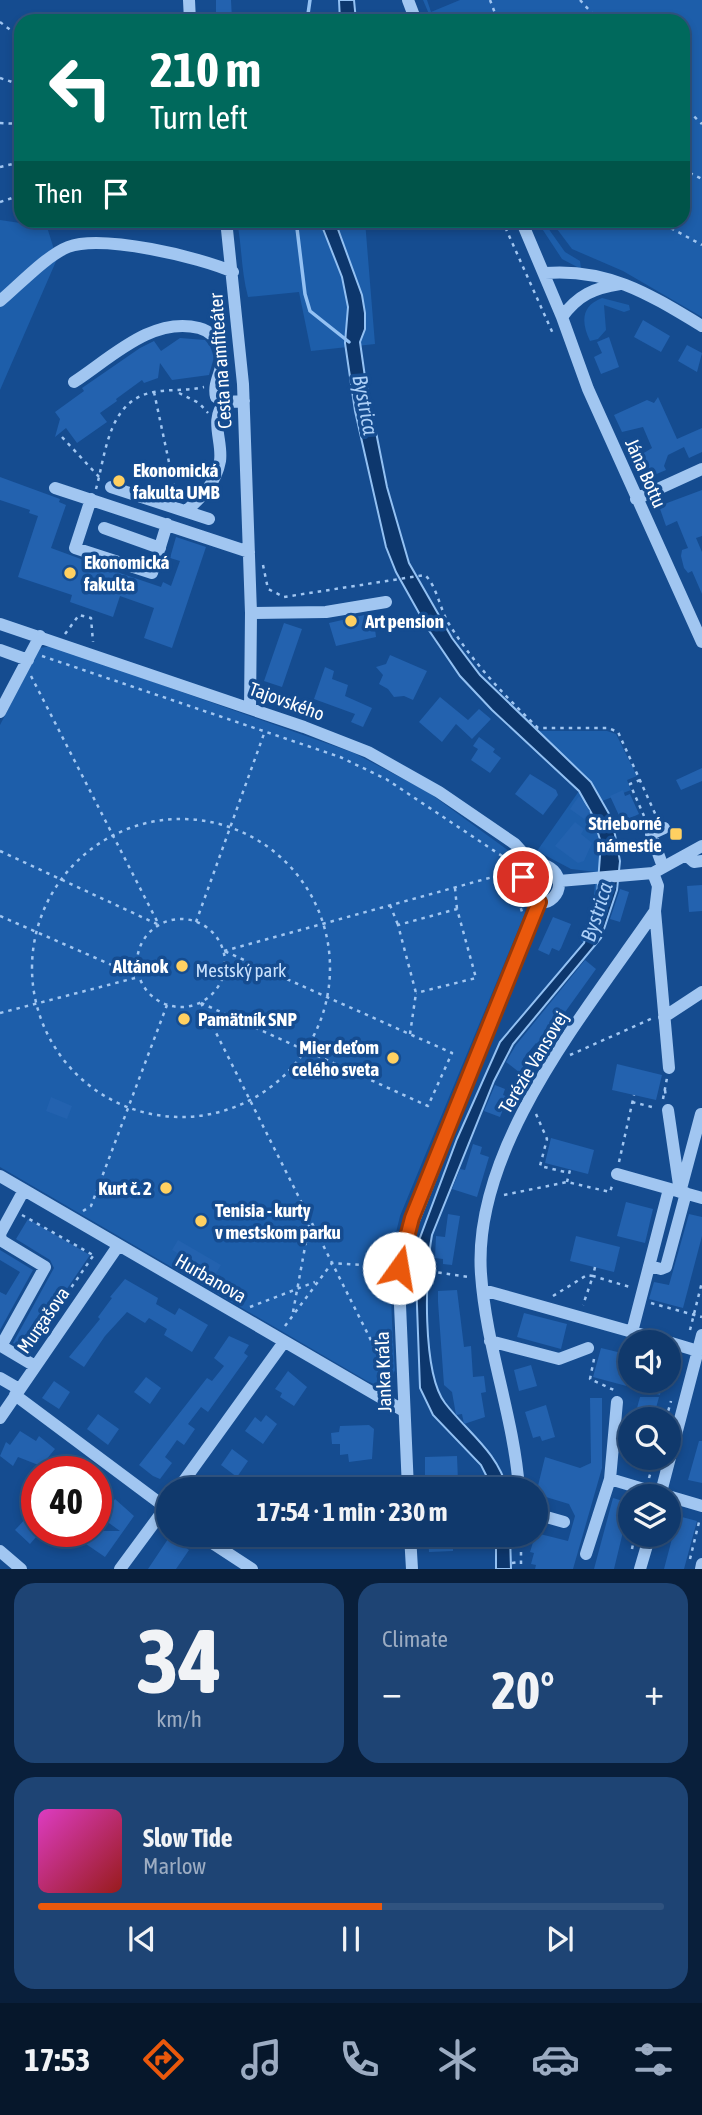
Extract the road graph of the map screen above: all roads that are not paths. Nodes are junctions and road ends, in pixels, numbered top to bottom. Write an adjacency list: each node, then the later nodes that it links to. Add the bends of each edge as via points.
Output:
1 (227, 228): 3 (street, Cesta na amfiteáter)
2 (525, 228): 4 (street, Jána Bottu)
3 (233, 272): 6 (street, via 186,254 70,246); 10 (street, Cesta na amfiteáter)
4 (545, 274): 5 (street, via 584,273); 7 (street, Jána Bottu)
5 (624, 283): 7 (street, via 590,290); 8 (street)
6 (0, 301)
7 (562, 317): 16 (street, Jána Bottu)
8 (702, 326)
9 (74, 382): 11 (street, via 147,333 181,326 205,330 218,341 223,362 216,397)
10 (244, 401): 11 (street); 22 (street, Cesta na amfiteáter)
11 (225, 402): 17 (street, via 217,414 217,471 206,491)
12 (702, 469): 16 (street)
13 (111, 487): 17 (street)
14 (55, 488): 15 (street)
15 (93, 499): 19 (street); 21 (street, via 75,548 152,573)
16 (636, 499): 27 (street, Jána Bottu)
17 (182, 510): 18 (street)
18 (209, 519)
19 (167, 524): 21 (street); 22 (street)
20 (104, 528): 21 (street)
21 (160, 548)
22 (249, 555): 24 (street, Cesta na amfiteáter)
23 (386, 602): 24 (street, via 326,612)
24 (251, 613): 30 (street, Cesta na amfiteáter)
25 (0, 624): 26 (street, Tajovského)
26 (40, 636): 29 (street); 30 (street, Tajovského)
27 (702, 642)
28 (0, 650): 29 (street)
29 (31, 660): 31 (street)
30 (250, 708): 36 (street, Tajovského, via 400,768 514,844)
31 (0, 712)
32 (662, 829): 37 (street, via 651,834)
33 (702, 846): 34 (street)
34 (686, 855): 35 (street, via 694,862); 37 (street)
35 (702, 861)
36 (536, 866): 38 (street, via 551,868); 39 (street, via 526,872 522,888 528,898)
37 (658, 870): 38 (street); 40 (street)
38 (559, 881): 39 (street, via 554,896)
39 (539, 902): 67 (street, Janka Kráľa, via 401,1251 398,1282)
40 (655, 911): 42 (street); 53 (street, Terézie Vansovej, via 548,1069 508,1145 484,1221 480,1247)
41 (702, 992): 42 (street)
42 (660, 1017): 43 (street)
43 (669, 1068)
44 (668, 1110): 49 (street)
45 (701, 1114): 49 (street)
46 (617, 1174): 49 (street)
47 (0, 1176): 48 (street, Hurbanova)
48 (23, 1190): 51 (street); 52 (street, Hurbanova)
49 (678, 1192): 50 (street); 54 (street, via 666,1267 649,1266 645,1296)
50 (702, 1198)
51 (0, 1235): 62 (street, via 2,1241 45,1267 1,1346)
52 (118, 1246): 57 (street, Hurbanova); 62 (street, Murgašova)
53 (483, 1290): 55 (street); 58 (street, Terézie Vansovej)
54 (631, 1330)
55 (618, 1332)
56 (702, 1335): 60 (street)
57 (280, 1340): 67 (street, Hurbanova); 69 (street)
58 (490, 1341): 61 (street, via 559,1359); 71 (street, Terézie Vansovej)
59 (681, 1346): 60 (street)
60 (698, 1351): 64 (street)
61 (592, 1352)
62 (35, 1366): 65 (street, Murgašova)
63 (0, 1378): 65 (street)
64 (696, 1378): 74 (street)
65 (17, 1392): 68 (street, Murgašova); 75 (street)
66 (617, 1402): 72 (street)
67 (404, 1411): 70 (street, Janka Kráľa)
68 (0, 1418)
69 (186, 1477)
70 (407, 1477)
71 (518, 1477)
72 (610, 1479): 73 (street); 85 (street)
73 (626, 1484)
74 (667, 1484)
75 (156, 1501)
76 (681, 1501): 77 (street)
77 (702, 1508)
78 (548, 1517): 80 (street)
79 (156, 1522): 89 (street)
80 (564, 1522)
81 (218, 1547): 90 (street)
82 (410, 1547): 91 (street)
83 (646, 1547): 92 (street)
84 (0, 1551): 88 (street)
85 (586, 1554)
86 (702, 1564): 87 (street)
87 (694, 1568)
88 (21, 1569)
89 (120, 1569)
90 (252, 1569)
91 (411, 1569)
92 (640, 1569)

